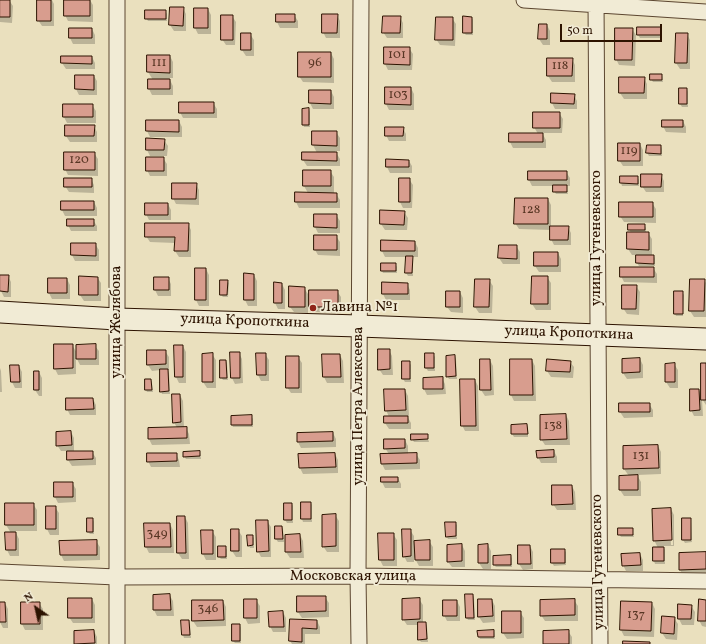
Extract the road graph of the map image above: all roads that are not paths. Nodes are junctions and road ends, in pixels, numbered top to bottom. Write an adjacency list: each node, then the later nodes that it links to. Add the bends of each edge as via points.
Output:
1 (117, 0): 7 (street, улица Желябова)
2 (361, 0): 8 (street, улица Петра Алексеева)
3 (524, 0): 4 (street)
4 (596, 3): 5 (street); 9 (street, улица Гутеневского)
5 (706, 12)
6 (0, 312): 7 (main road, улица Кропоткина)
7 (117, 319): 8 (main road, улица Кропоткина); 13 (street, улица Желябова)
8 (359, 326): 9 (main road, улица Кропоткина); 12 (street, улица Петра Алексеева)
9 (598, 335): 10 (main road, улица Кропоткина); 14 (street, улица Гутеневского)
10 (706, 339)
11 (0, 572): 13 (street, Московская улица)
12 (358, 576): 13 (street, Московская улица); 14 (street, Московская улица); 17 (street, улица Петра Алексеева)
13 (117, 577): 16 (street, улица Желябова)
14 (599, 579): 15 (street, Московская улица); 18 (street, улица Гутеневского)
15 (706, 582)
16 (117, 644)
17 (359, 644)
18 (600, 644)

